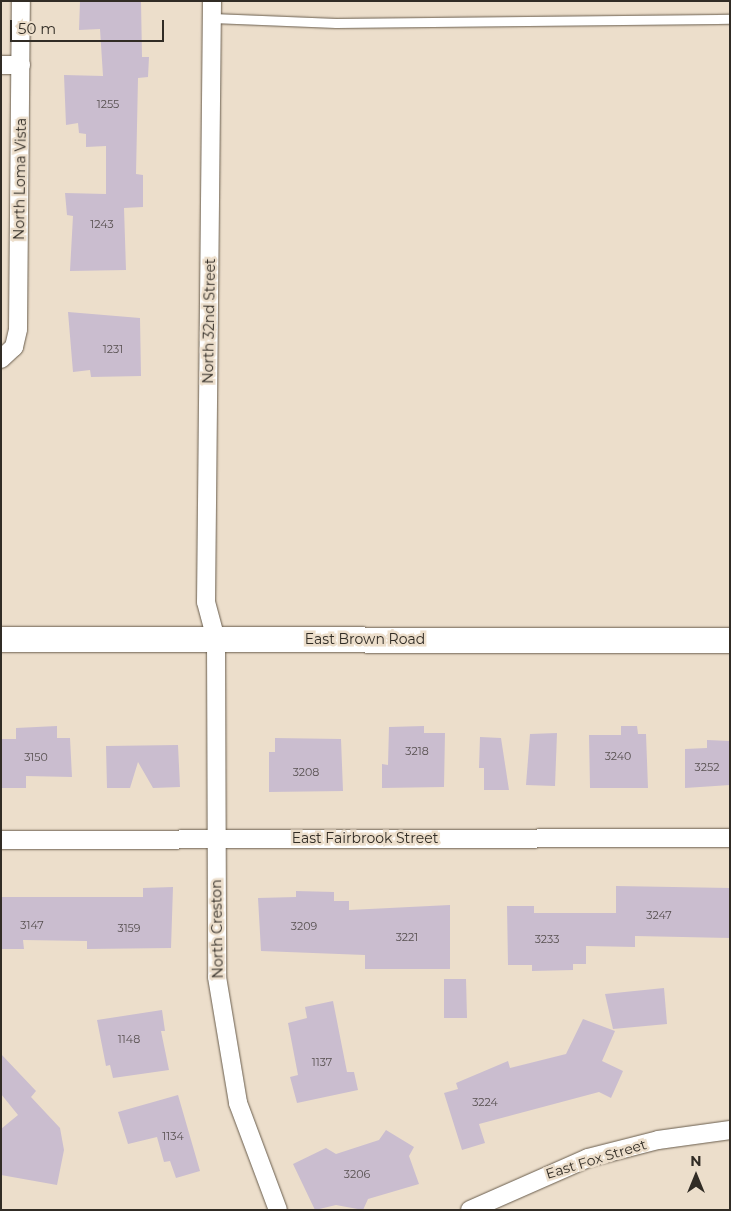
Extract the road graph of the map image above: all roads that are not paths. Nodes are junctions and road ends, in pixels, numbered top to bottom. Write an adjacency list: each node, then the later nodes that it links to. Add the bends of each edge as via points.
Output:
1 (22, 1): 5 (street, North Loma Vista)
2 (212, 10): 3 (lane, via 336,23); 8 (street, North 32nd Street, via 206,602)
3 (730, 19)
4 (1, 65): 5 (street)
5 (21, 65): 6 (street, North Loma Vista, via 18,329)
6 (5, 356)
7 (1, 639): 8 (main road, East Brown Road)
8 (216, 639): 9 (main road, East Brown Road); 10 (street, North Creston)
9 (730, 640)
10 (215, 837): 11 (street, East Fairbrook Street); 12 (street, East Fairbrook Street); 14 (street, North Creston, via 217,977 228,1060 249,1140)
11 (730, 838)
12 (1, 840)
13 (730, 1130): 15 (street, East Fox Street, via 658,1140 588,1158)
14 (278, 1210)
15 (470, 1210)

